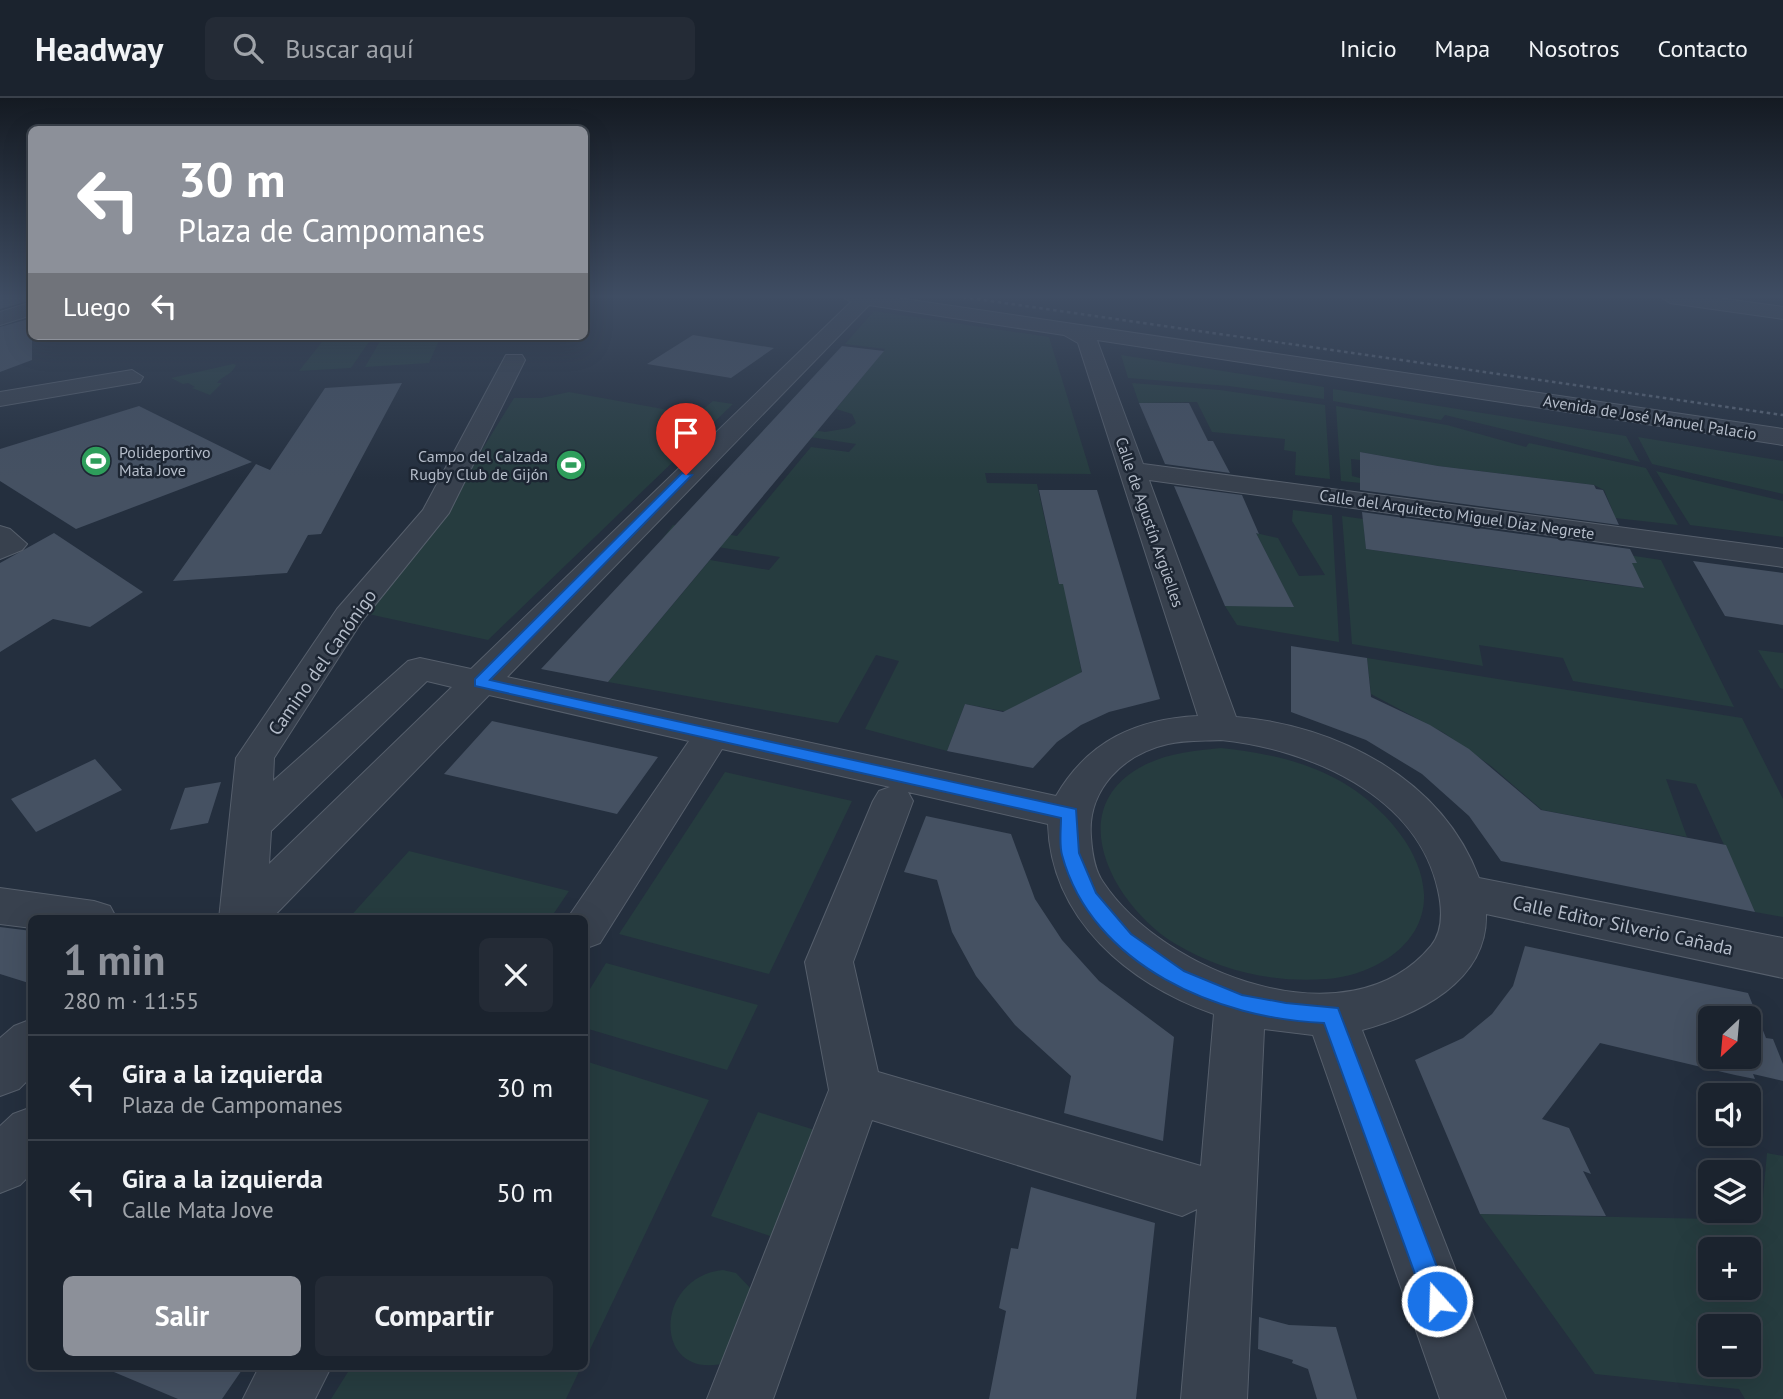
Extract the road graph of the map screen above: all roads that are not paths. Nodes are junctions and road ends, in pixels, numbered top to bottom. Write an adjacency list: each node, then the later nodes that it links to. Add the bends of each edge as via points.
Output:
1 (800, 358): 12 (street)
2 (1093, 358): 8 (street, Calle de Agustín Argüelles)
3 (1261, 358): 7 (street, Avenida de José Manuel Palacio)
4 (514, 360): 17 (street, Camino del Canónigo, via 435,513 349,617 255,758)
5 (132, 377): 6 (street)
6 (0, 399)
7 (1783, 437)
8 (1132, 470): 11 (street, Calle del Arquitecto Miguel Díaz Negrete); 13 (street, Calle de Agustín Argüelles)
9 (0, 535): 10 (street, via 12,544)
10 (0, 551)
11 (1783, 558)
12 (480, 682): 16 (street); 17 (street, via 420,669); 22 (street)
13 (1221, 728): 16 (street, via 1167,732 1121,748 1088,776); 18 (street, via 1273,734 1324,750 1373,776 1415,809 1446,849)
14 (703, 750): 23 (street)
15 (893, 801): 29 (street, via 829,962)
16 (1070, 814): 25 (street, via 1070,853 1088,897 1124,940 1177,977)
17 (250, 826): 21 (street, Camino del Canónigo)
18 (1463, 892): 24 (street, Calle Editor Silverio Cañada); 26 (street, via 1461,936 1437,975 1392,1002)
19 (0, 906): 20 (street)
20 (65, 915)
21 (243, 915)
22 (245, 915)
23 (588, 924)
24 (1783, 958)
25 (1240, 1003): 26 (street); 36 (street)
26 (1331, 1014): 37 (street)
27 (28, 1046): 28 (street)
28 (0, 1072)
29 (856, 1090): 32 (street); 35 (street)
30 (28, 1137): 31 (street)
31 (0, 1165)
32 (1182, 1187)
33 (296, 1370): 34 (street)
34 (276, 1399)
35 (740, 1399)
36 (1214, 1399)
37 (1473, 1399)

